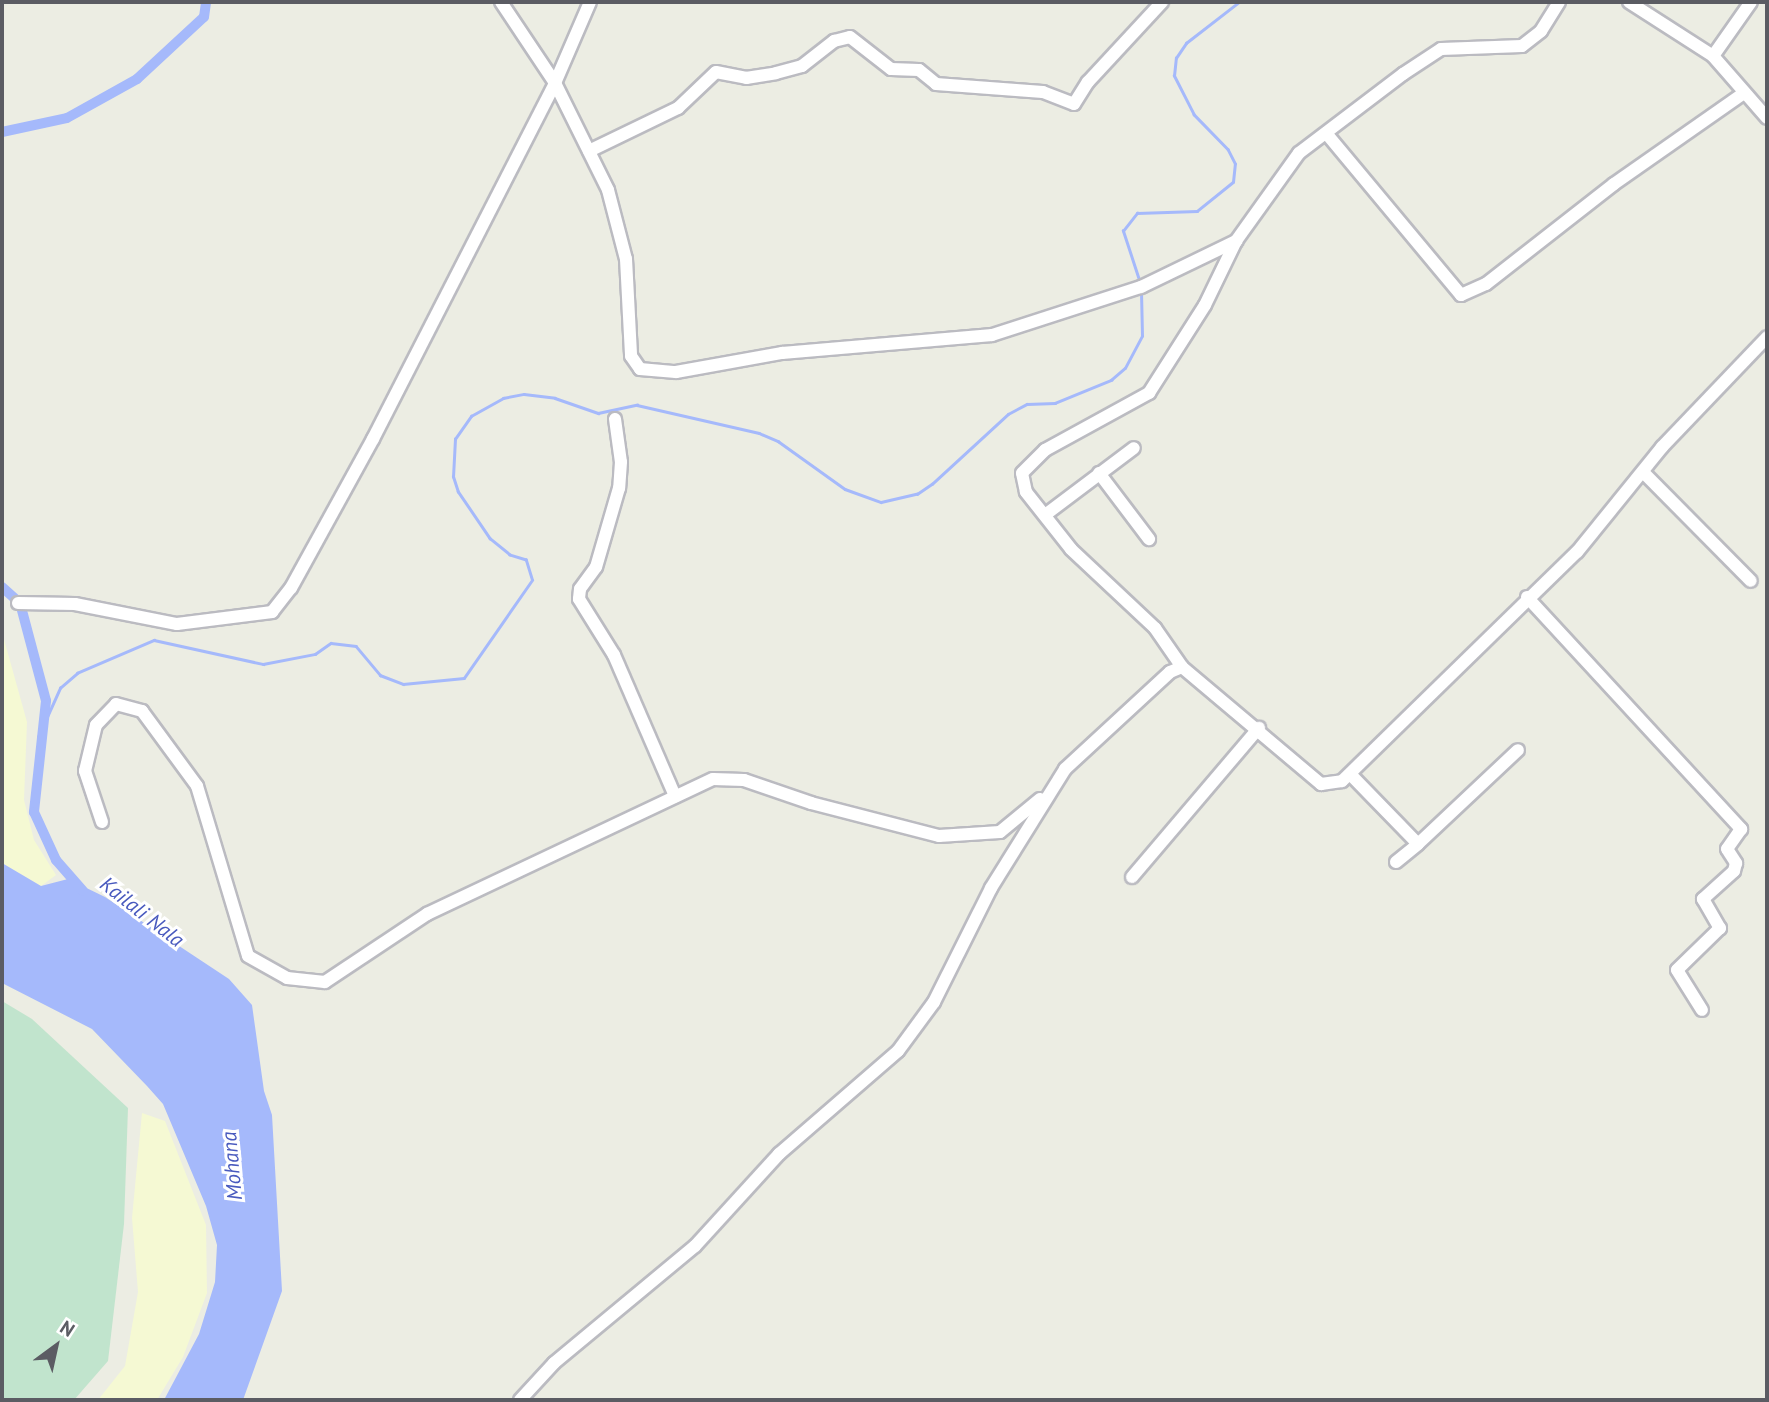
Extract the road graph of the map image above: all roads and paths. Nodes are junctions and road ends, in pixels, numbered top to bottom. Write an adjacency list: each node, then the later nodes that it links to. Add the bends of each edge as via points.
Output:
1 (501, 2): 8 (street)
2 (590, 2): 8 (street)
3 (1162, 2): 12 (street, via 1088,82 1074,104 1043,92 972,83 936,84 919,70 891,69 850,37 834,41 802,65 776,73 746,78 716,72 678,108)
4 (1559, 2): 11 (street, via 1541,31 1522,46 1441,50)
5 (1629, 2): 7 (street)
6 (1751, 2): 7 (street)
7 (1713, 57): 9 (street)
8 (555, 83): 12 (street); 23 (street, via 373,439 291,588 272,612 177,624 75,604)
9 (1744, 93): 10 (street); 11 (street, via 1614,184 1486,284 1461,295)
10 (1767, 118)
11 (1325, 133): 13 (street, via 1299,153 1270,188)
12 (589, 151): 13 (street, via 608,190 626,259 631,356 640,369 676,372 782,353 992,335 1126,293)
13 (1236, 241): 19 (street, via 1205,305 1149,393 1045,450 1022,473 1026,492)
14 (1767, 337): 17 (street)
15 (615, 419): 29 (street, via 621,462 619,488 596,567 579,589 579,599 614,655)
16 (1134, 448): 18 (street)
17 (1643, 472): 21 (street); 22 (street, via 1590,539)
18 (1099, 473): 19 (street); 20 (street)
19 (1045, 515): 24 (street, via 1071,549 1155,628)
20 (1149, 539)
21 (1751, 581)
22 (1527, 597): 27 (street); 34 (street, via 1741,829 1727,849 1736,863 1734,870 1703,900 1720,928 1677,970)
23 (18, 603)
24 (1182, 667): 25 (street); 28 (street, via 1163,678 1065,769)
25 (1259, 729): 27 (street, via 1321,784); 33 (street)
26 (1518, 750): 31 (street)
27 (1351, 775): 31 (street)
28 (1048, 793): 29 (street, via 1000,832 978,836 939,836 811,803 744,780 713,779); 35 (street, via 991,888 934,1002 898,1051 779,1154 695,1246 554,1363)
29 (674, 796): 30 (street, via 428,914 325,982 287,978 248,956 197,786 142,711 116,704 96,724 85,771)
30 (102, 822)
31 (1418, 844): 32 (street)
32 (1396, 862)
33 (1132, 877)
34 (1702, 1010)
35 (520, 1400)

